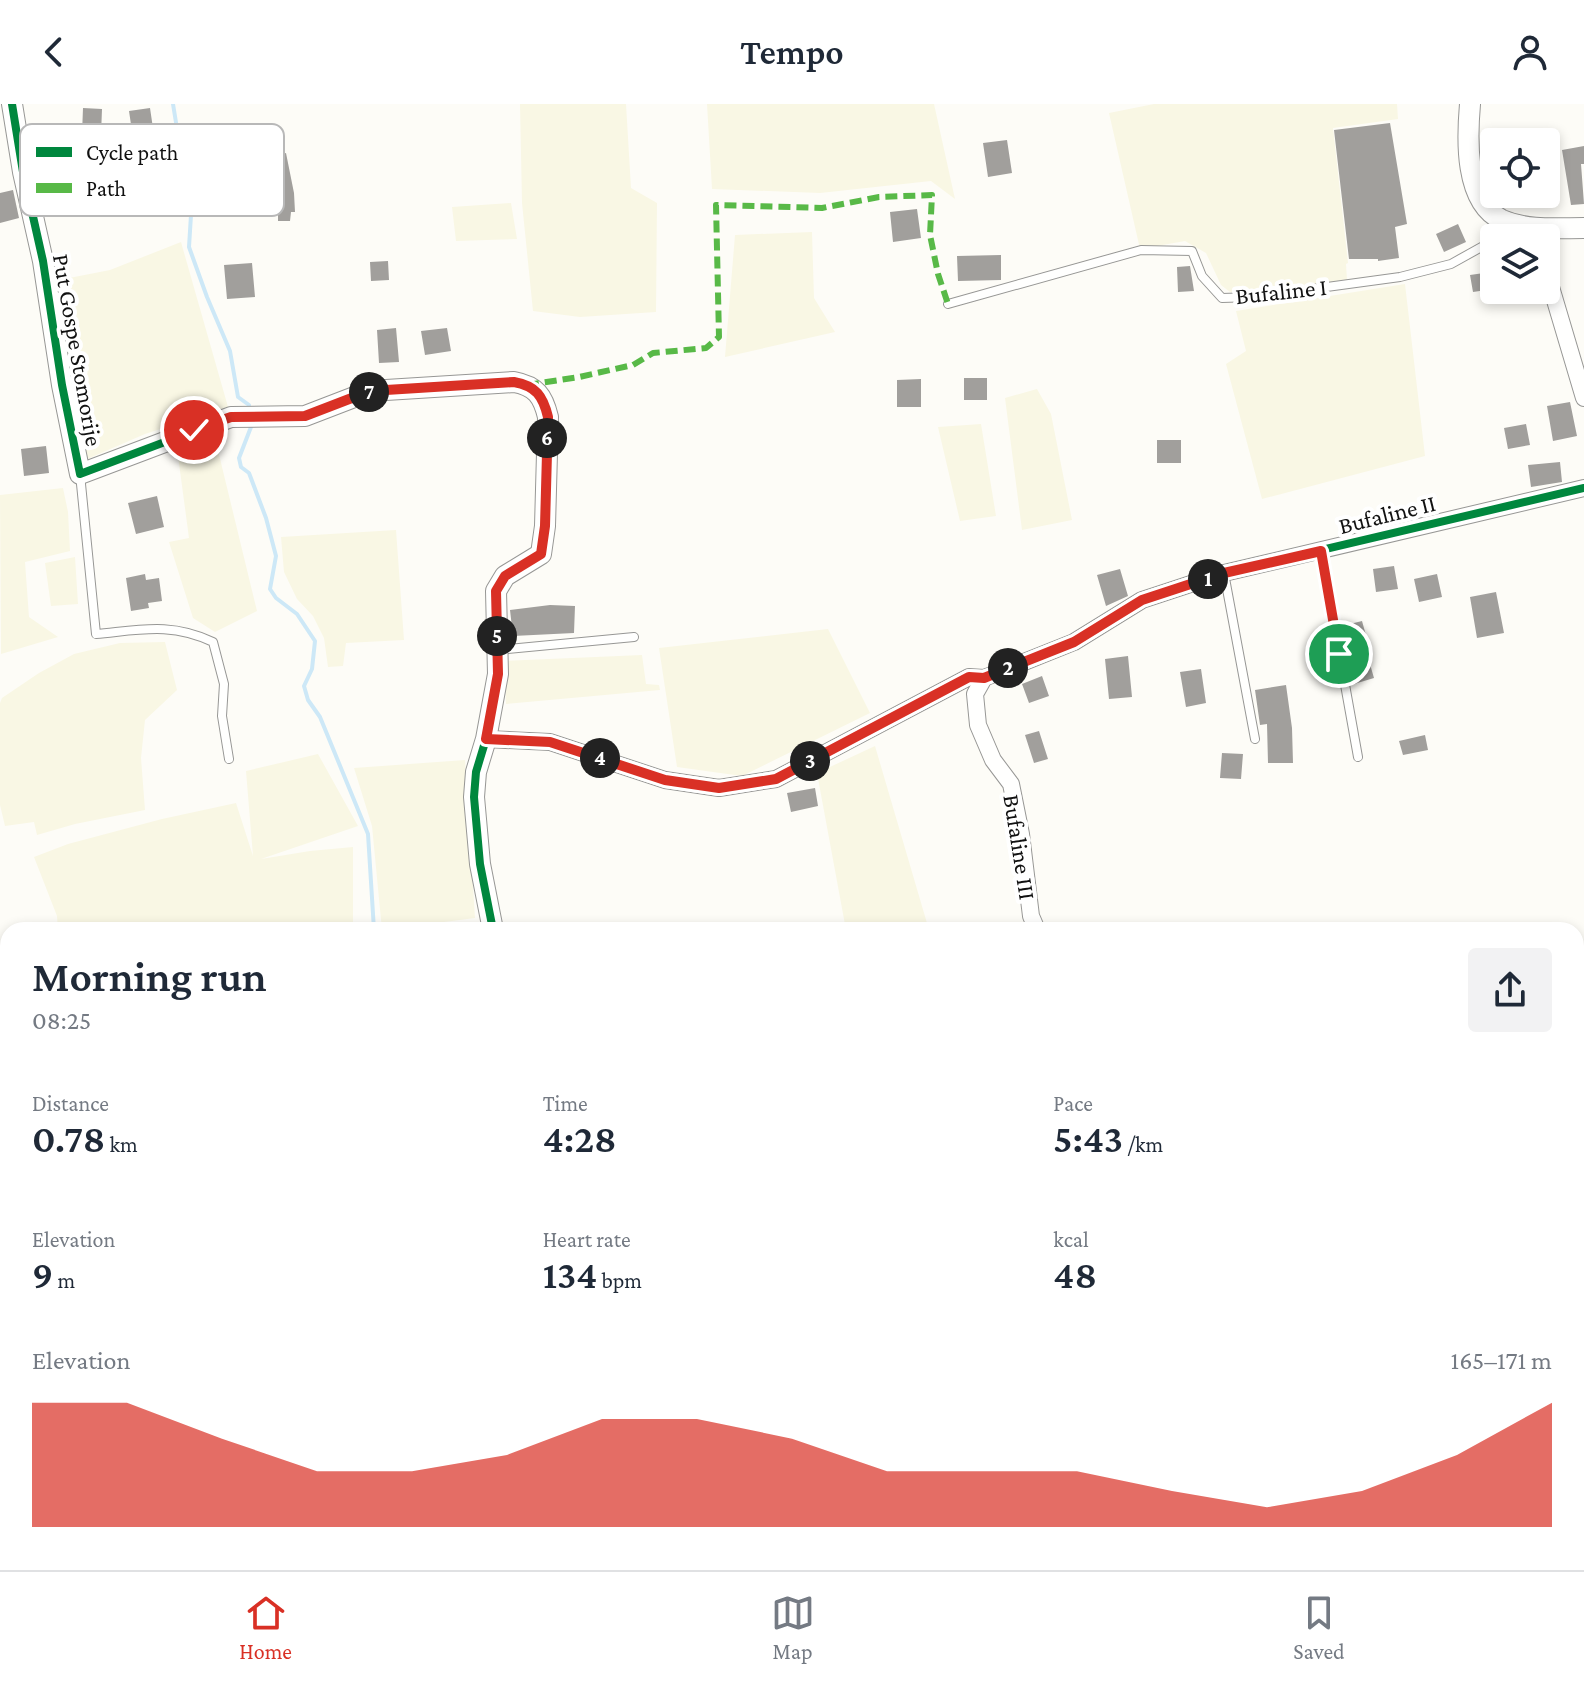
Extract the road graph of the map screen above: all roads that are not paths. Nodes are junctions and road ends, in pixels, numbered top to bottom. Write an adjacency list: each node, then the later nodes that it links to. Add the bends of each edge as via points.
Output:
1 (12, 104): 3 (street, Put Gospe Stomorije)
2 (1470, 104): 5 (street, via 1467,142 1473,179)
3 (20, 153)
4 (33, 216): 12 (street, Put Gospe Stomorije)
5 (1495, 224)
6 (1584, 228): 7 (street)
7 (1560, 229)
8 (1480, 246): 9 (lane, Bufaline I, via 1451,264 1400,277 1222,298 1202,276 1192,251 1141,250)
9 (948, 304)
10 (1556, 304): 11 (street)
11 (1583, 388)
12 (80, 474): 17 (street, Put Gospe Stomorije, via 231,417 305,416 370,391 527,385 544,401 548,417 545,526 541,554 505,576 496,591); 22 (lane, via 96,634 167,629 190,631 213,642 224,684 222,716)
13 (1584, 488): 14 (street, Bufaline II)
14 (1321, 551): 15 (street, Bufaline II); 21 (lane)
15 (1224, 573): 18 (street, Bufaline II, via 1142,600 1074,642); 20 (lane)
16 (634, 637): 17 (lane)
17 (497, 650): 19 (street, Put Gospe Stomorije)
18 (984, 678): 19 (street, Bufaline II, via 969,677 776,779 719,788 665,780 550,742); 24 (street, Bufaline III, via 975,694 978,725 1011,784)
19 (486, 739): 23 (street, Put Gospe Stomorije, via 474,797)
20 (1255, 739)
21 (1358, 757)
22 (229, 759)
23 (491, 922)
24 (1034, 922)

